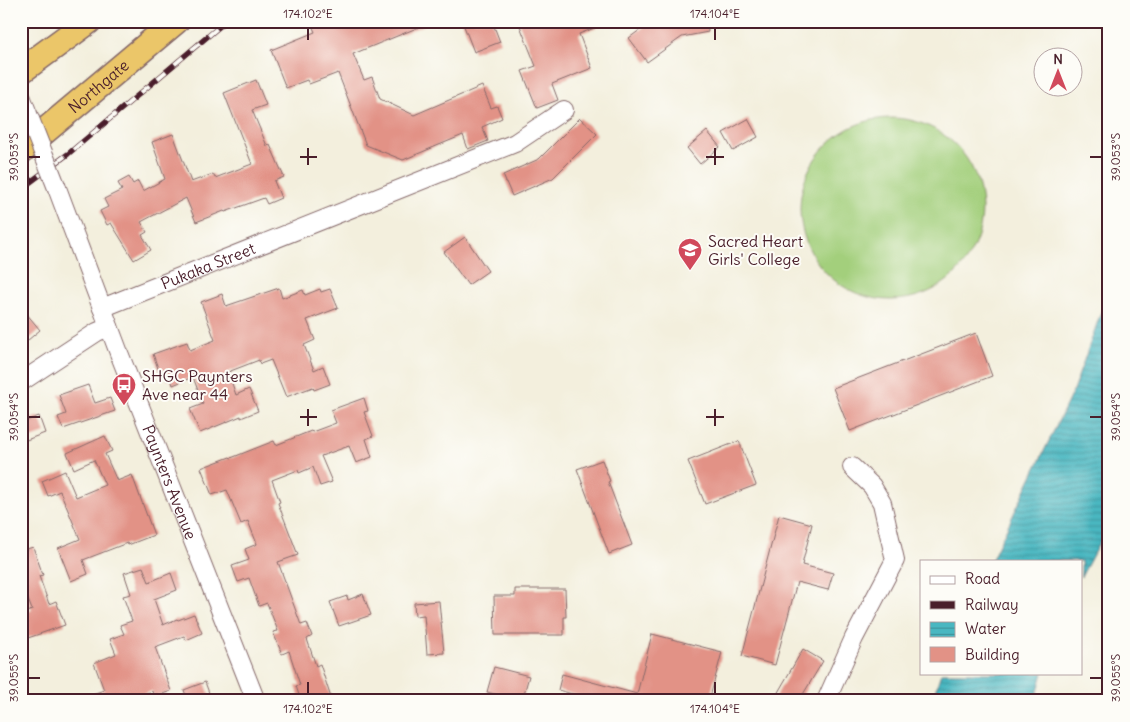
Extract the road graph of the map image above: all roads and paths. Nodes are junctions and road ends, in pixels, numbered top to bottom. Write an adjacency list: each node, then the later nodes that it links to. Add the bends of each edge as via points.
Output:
1 (89, 21): 3 (highway)
2 (176, 21): 6 (highway, Northgate)
3 (21, 71)
4 (21, 96): 7 (street, Paynters Avenue, bridge)
5 (564, 110): 7 (street, Pukaka Street, via 515,143)
6 (21, 151)
7 (102, 308): 8 (street, Paynters Avenue)
8 (109, 327): 9 (street); 11 (street, Paynters Avenue)
9 (21, 382)
10 (852, 467): 12 (street, via 872,486 882,502 895,560 854,638)
11 (256, 701)
12 (826, 701)

